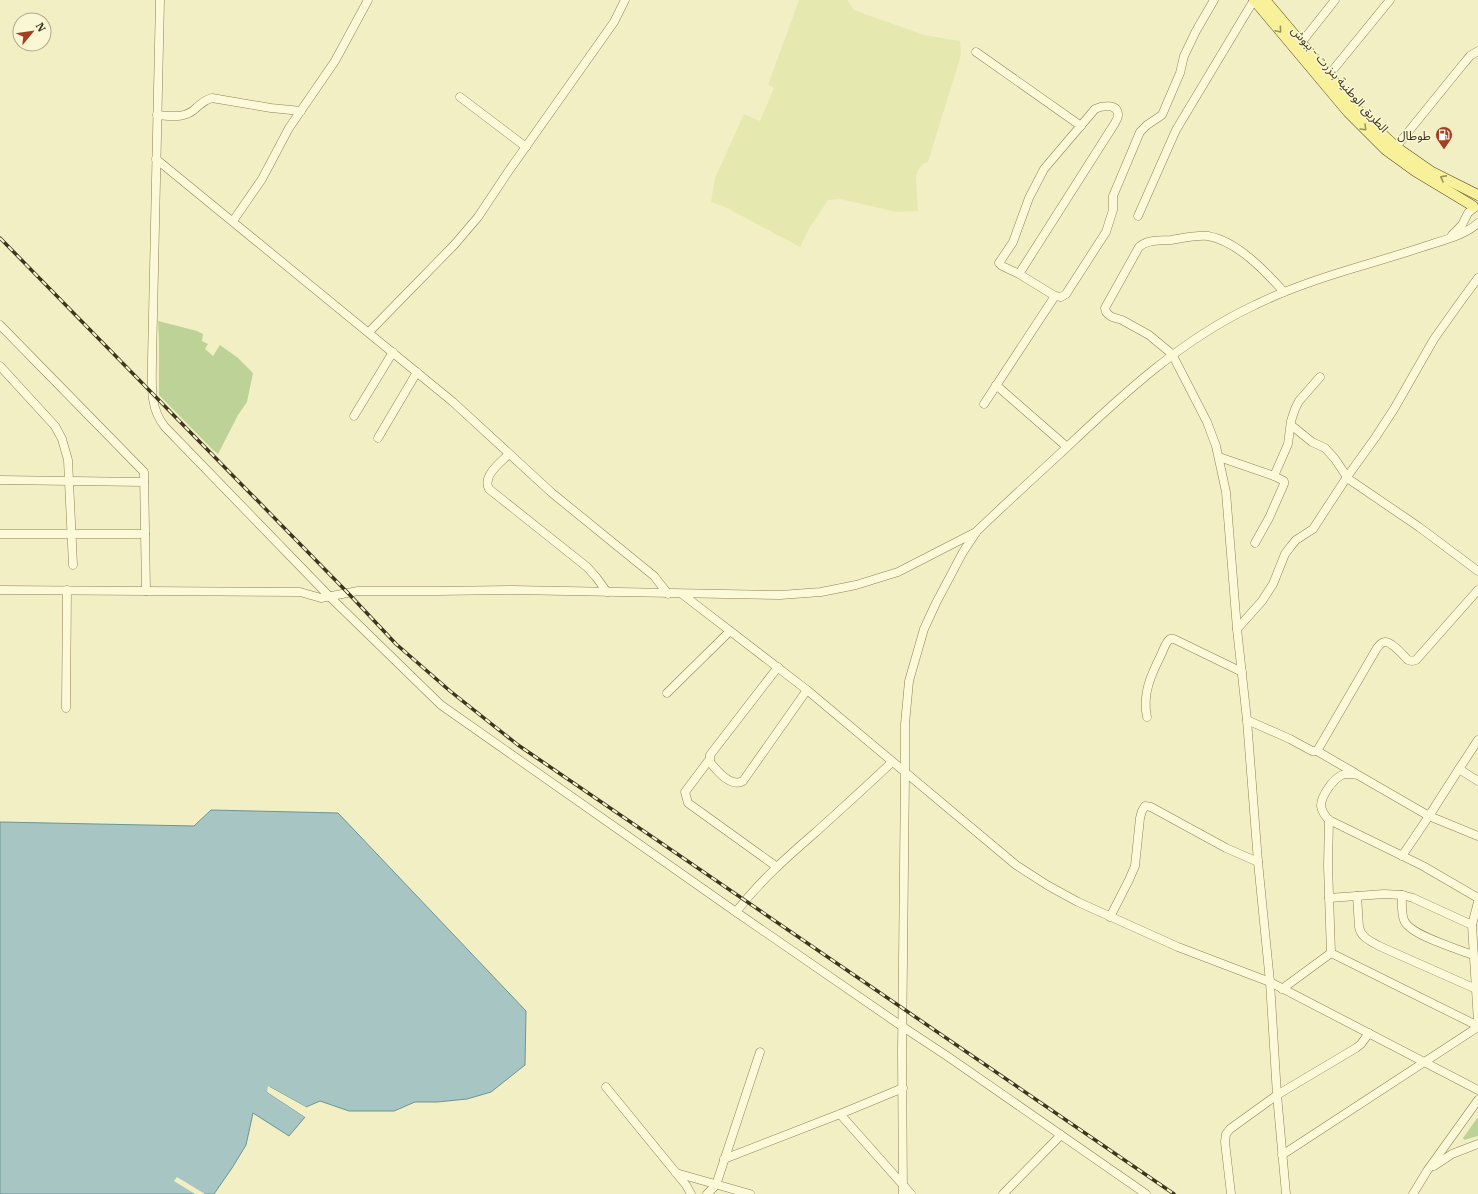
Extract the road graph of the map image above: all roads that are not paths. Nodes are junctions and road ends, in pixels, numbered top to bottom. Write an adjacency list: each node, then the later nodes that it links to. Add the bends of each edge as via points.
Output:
1 (160, 0): 15 (street)
2 (368, 0): 14 (street, via 335,61)
3 (625, 0): 17 (street, via 614,22)
4 (1214, 0): 29 (street, via 1184,56 1180,73 1162,115 1140,132 1113,196 1113,210 1106,232 1066,294 1061,297)
5 (1254, 0): 21 (main road, الطريق الوطنية بنزرت - ببوش, one-way to 21, via 1348,112 1386,150 1415,171); 22 (street, via 1176,130)
6 (1265, 0): 9 (main road, الطريق الوطنية بنزرت - ببوش)
7 (1335, 0): 9 (street)
8 (1390, 0): 12 (street)
9 (1301, 43): 12 (main road, الطريق الوطنية بنزرت - ببوش)
10 (1478, 51): 18 (street, via 1470,56)
11 (976, 52): 16 (street)
12 (1328, 76): 18 (main road, الطريق الوطنية بنزرت - ببوش, via 1364,117)
13 (460, 97): 17 (street)
14 (300, 111): 15 (street, via 212,98 183,116); 23 (street, via 258,184)
15 (157, 115): 19 (street)
16 (1081, 126): 26 (street, via 1044,168 1029,198 1013,242 999,263); 26 (street, via 1099,107 1115,108 1119,115)
17 (526, 147): 31 (street, via 478,217)
18 (1396, 147): 20 (main road, الطريق الوطنية بنزرت - ببوش, one-way to 18, via 1432,172)
19 (156, 159): 23 (street); 64 (street, via 152,360 155,411 165,427)
20 (1478, 195)
21 (1476, 207): 25 (street, via 1468,213 1459,229)
22 (1138, 216)
23 (233, 221): 31 (street)
24 (1478, 223): 25 (street)
25 (1446, 239): 28 (street)
26 (1019, 274): 29 (street)
27 (1478, 278): 46 (street, via 1434,339 1386,421)
28 (1284, 292): 33 (street, via 1226,320); 33 (street, via 1267,273 1240,251 1218,239 1206,236 1143,244 1105,310 1112,317 1149,335)
29 (1055, 296): 37 (street)
30 (0, 326): 49 (street, via 144,472)
31 (369, 332): 32 (street)
32 (393, 352): 35 (street); 39 (street)
33 (1172, 354): 42 (street); 44 (street, via 1207,422)
34 (0, 366): 48 (street, via 55,426 66,450)
35 (417, 372): 41 (street); 43 (street, via 454,402)
36 (1320, 377): 40 (street, via 1297,405)
37 (996, 385): 38 (street); 42 (street)
38 (984, 404)
39 (354, 416)
40 (1290, 425): 45 (street, via 1286,450); 46 (street, via 1313,443 1325,448)
41 (378, 438)
42 (1066, 447): 50 (street)
43 (509, 454): 61 (street, via 489,476 489,489 587,567); 62 (street, via 552,493 654,576)
44 (1219, 457): 45 (street); 65 (street, via 1226,492)
45 (1274, 476): 54 (street, via 1282,479 1284,484)
46 (1346, 477): 56 (street); 65 (street, via 1313,529 1296,540 1285,554 1266,595)
47 (0, 480): 48 (street)
48 (69, 481): 49 (street); 51 (street)
49 (144, 482): 53 (street)
50 (977, 531): 63 (street, via 898,572 856,585 821,592 780,595); 79 (street, via 936,603 916,653 909,681 905,724)
51 (72, 533): 52 (street); 53 (street); 55 (street)
52 (0, 534)
53 (145, 534): 60 (street)
54 (1255, 543)
55 (73, 565)
56 (1478, 571)
57 (0, 590): 58 (street)
58 (67, 590): 60 (street); 71 (street)
59 (1478, 590): 75 (street, via 1416,660 1408,660 1386,642 1377,648)
60 (146, 591): 64 (street, via 300,592 321,598)
61 (607, 592): 62 (street); 64 (street, via 358,591)
62 (668, 594): 63 (street)
63 (682, 594): 66 (street)
64 (329, 596): 93 (street, via 446,709)
65 (1237, 629): 68 (street)
66 (730, 631): 67 (street); 70 (street)
67 (778, 667): 69 (street); 76 (street, via 710,755)
68 (1242, 672): 72 (street, via 1170,639 1147,690); 73 (street)
69 (807, 690): 76 (street, via 741,782 734,783 722,775); 77 (street)
70 (667, 693)
71 (66, 708)
72 (1147, 717)
73 (1247, 720): 75 (street, via 1312,751); 86 (street)
74 (1478, 740): 78 (street)
75 (1317, 751): 80 (street)
76 (709, 760): 87 (street, via 685,792 688,803)
77 (892, 762): 79 (street); 87 (street)
78 (1459, 769): 81 (street); 82 (street)
79 (905, 773): 94 (street, via 1016,865 1053,889); 102 (street)
80 (1358, 775): 82 (street); 83 (street, via 1351,773 1340,776 1328,790 1321,804 1323,814)
81 (1478, 781)
82 (1430, 816): 84 (street); 85 (street)
83 (1329, 820): 85 (street); 90 (street)
84 (1478, 836)
85 (1402, 856): 91 (street)
86 (1258, 862): 94 (street, via 1145,806 1140,818 1135,866); 98 (street)
87 (776, 867): 93 (street)
88 (1402, 895): 89 (street); 95 (street); 97 (street, via 1402,912 1409,928)
89 (1356, 896): 90 (street); 100 (street, via 1359,928 1365,938)
90 (1329, 898): 96 (street)
91 (1478, 898)
92 (1478, 902): 95 (street)
93 (736, 912): 102 (street)
94 (1110, 918): 98 (street)
95 (1472, 925): 97 (street)
96 (1331, 953): 99 (street); 103 (street)
97 (1473, 955): 100 (street)
98 (1270, 982): 99 (street); 110 (street)
99 (1282, 989): 104 (street)
100 (1476, 989): 101 (street)
101 (1478, 1022)
102 (903, 1027): 108 (street); 113 (street)
103 (1478, 1027): 106 (street)
104 (1369, 1033): 106 (street); 110 (street, via 1356,1048)
105 (760, 1052): 116 (street)
106 (1426, 1061): 109 (street); 115 (street)
107 (606, 1087): 118 (street)
108 (903, 1088): 112 (street); 119 (street)
109 (1478, 1090)
110 (1277, 1095): 115 (street); 128 (street, via 1226,1134)
111 (1478, 1100): 117 (street)
112 (840, 1114): 116 (street); 119 (street)
113 (1062, 1135): 126 (street); 127 (street)
114 (1478, 1144): 117 (street, via 1452,1154)
115 (1282, 1155): 129 (street)
116 (724, 1159): 120 (street)
117 (1427, 1171): 130 (street)
118 (675, 1172): 120 (street); 121 (street)
119 (904, 1184): 124 (street); 125 (street)
120 (716, 1185): 122 (street); 123 (street)
121 (691, 1194)
122 (707, 1194)
123 (750, 1194)
124 (903, 1194)
125 (911, 1194)
126 (1003, 1194)
127 (1146, 1194)
128 (1231, 1194)
129 (1286, 1194)
130 (1413, 1194)

